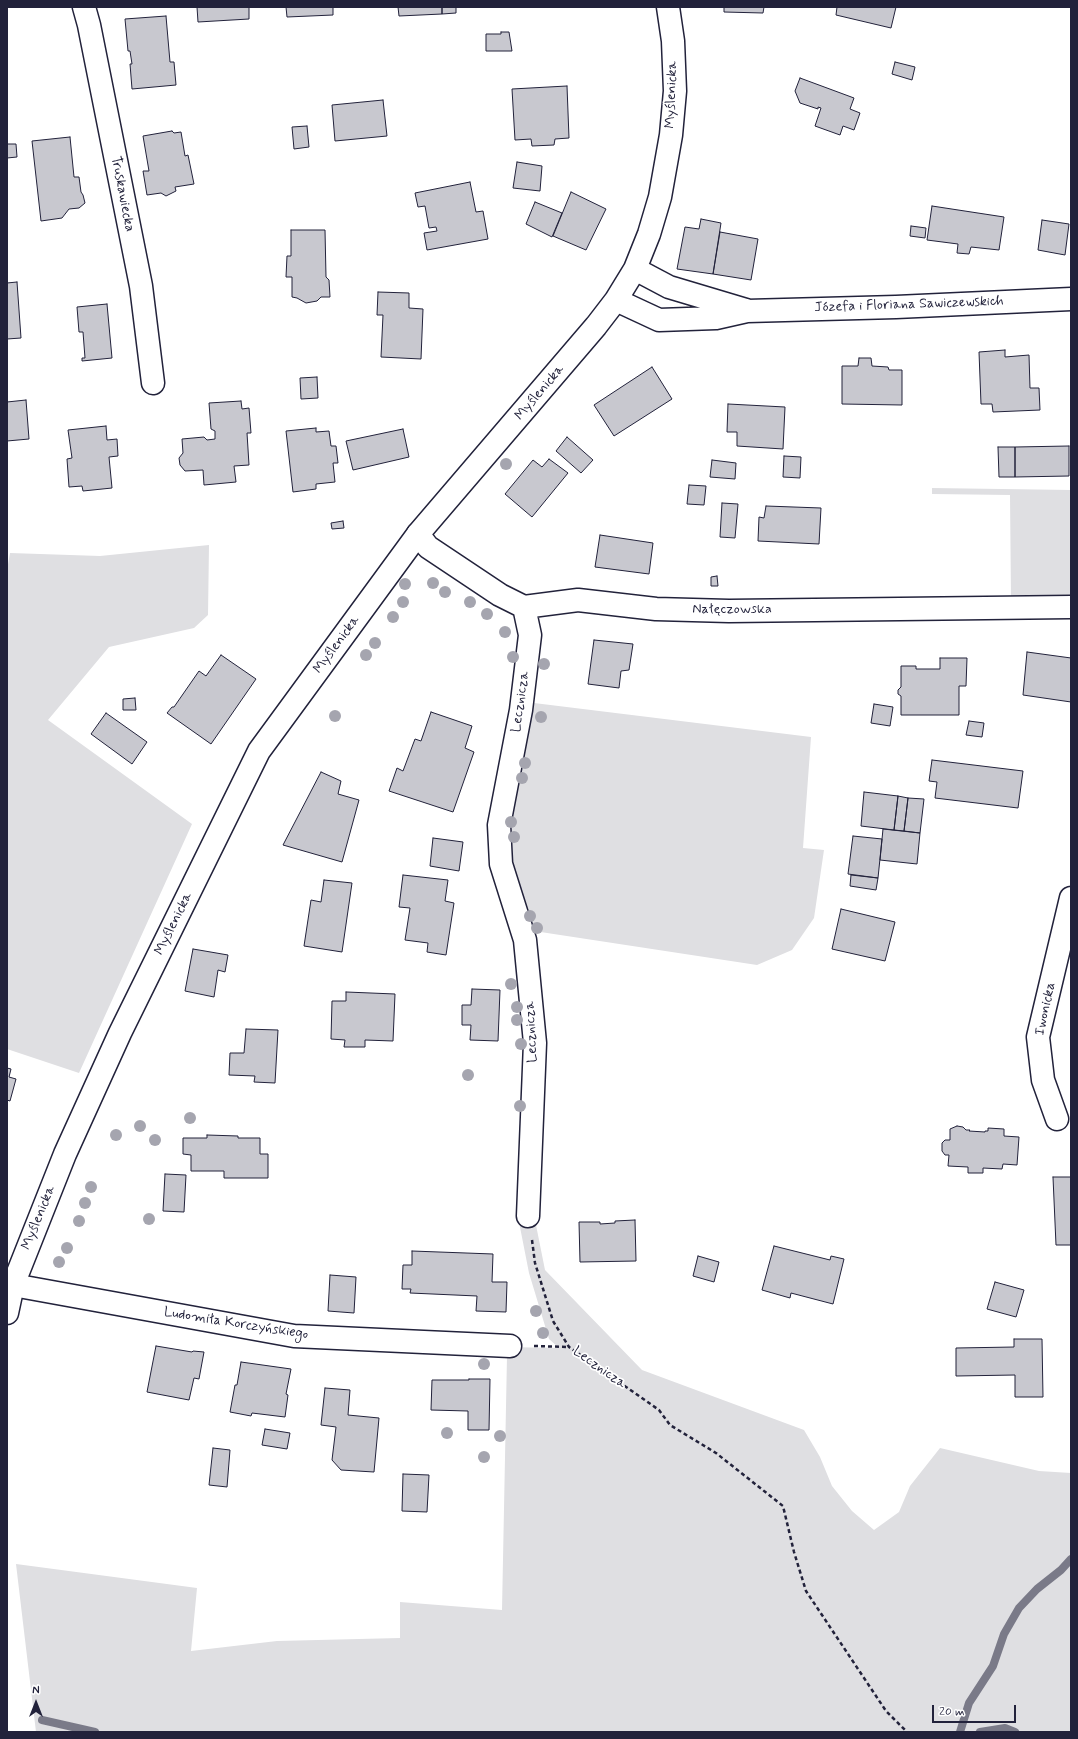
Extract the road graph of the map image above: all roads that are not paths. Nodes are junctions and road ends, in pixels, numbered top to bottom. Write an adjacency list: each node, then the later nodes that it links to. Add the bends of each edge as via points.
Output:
1 (84, 7): 7 (street, Truskawiecka, via 141,286)
2 (668, 7): 3 (street, Myślenicka, via 673,41 675,91 671,135 660,197)
3 (635, 269): 5 (street, Myślenicka); 6 (street, Józefa i Floriana Sawiczewskich, via 669,287)
4 (1071, 299): 6 (street, Józefa i Floriana Sawiczewskich)
5 (616, 300): 6 (street, Józefa i Floriana Sawiczewskich, via 659,320 716,318); 8 (street, Myślenicka, via 554,377)
6 (747, 311)
7 (153, 383)
8 (418, 534): 9 (street, via 428,547 500,595); 14 (street, Myślenicka, via 259,751 120,1033 65,1154)
9 (524, 607): 10 (street, Nałęczowska, via 578,600 656,610); 13 (street, Lecznicza, via 530,635 522,702 499,824 501,864 525,940 535,1043)
10 (1071, 607)
11 (1071, 898): 12 (street, Iwonicka, via 1038,1037 1043,1080)
12 (1057, 1119)
13 (528, 1216)
14 (13, 1285): 15 (street, Myślenicka); 16 (street, Ludomiła Korczyńskiego, via 294,1336)
15 (7, 1313)
16 (510, 1346)

